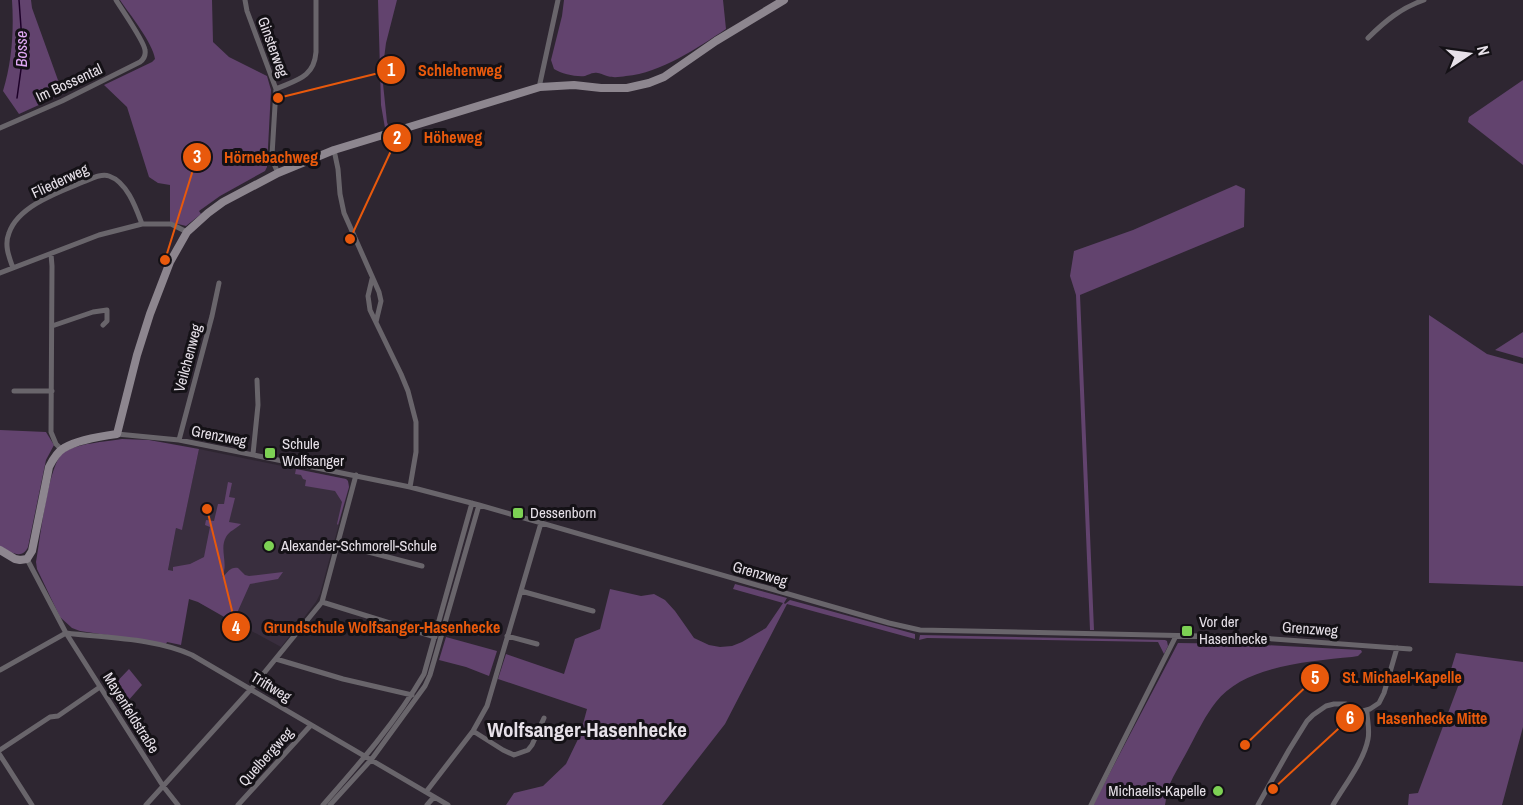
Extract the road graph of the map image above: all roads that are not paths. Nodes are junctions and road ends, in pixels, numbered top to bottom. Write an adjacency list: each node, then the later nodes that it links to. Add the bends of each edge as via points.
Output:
1 (116, 0): 11 (street, Im Bossental, via 144,46 145,56 140,62)
2 (245, 0): 10 (street, Ginsterweg)
3 (316, 0): 10 (street, via 316,52 312,68 306,76)
4 (558, 0): 9 (street)
5 (784, 0): 9 (street, via 649,83 627,88)
6 (1424, 0): 7 (street)
7 (1411, 2): 8 (street)
8 (1368, 38)
9 (540, 87): 12 (street)
10 (276, 88): 13 (street, Ginsterweg, via 272,154)
11 (0, 128)
12 (334, 150): 13 (street); 19 (street, via 344,213)
13 (278, 173): 15 (street, via 223,202)
14 (142, 224): 15 (street, via 171,224); 16 (street, via 99,235); 17 (street, Fliederweg, via 116,179 98,176 54,194 17,219 8,233 7,250)
15 (187, 232): 27 (street, via 150,314)
16 (51, 254): 17 (street); 23 (street)
17 (13, 268): 18 (street)
18 (0, 273)
19 (372, 279): 21 (street, via 368,303); 21 (street, via 381,301)
20 (219, 283): 28 (street, Veilchenweg)
21 (376, 322): 32 (street, via 408,391 416,422)
22 (104, 325): 23 (street, via 107,310)
23 (52, 326): 26 (street)
24 (257, 380): 30 (street)
25 (14, 391): 26 (street)
26 (52, 391): 29 (street, via 51,432)
27 (117, 434): 28 (street, Grenzweg); 29 (street)
28 (179, 440): 30 (street, Grenzweg)
29 (61, 449): 37 (street, via 49,466 32,551)
30 (253, 454): 31 (street, Grenzweg)
31 (356, 475): 32 (street, Grenzweg); 35 (street)
32 (410, 487): 33 (street, Grenzweg)
33 (475, 504): 34 (street, Grenzweg); 45 (street); 59 (street, via 430,675)
34 (541, 523): 39 (street); 44 (street, Grenzweg, via 920,630)
35 (338, 544): 38 (street); 40 (street)
36 (0, 550): 37 (street, via 15,559)
37 (27, 559): 42 (street, Mayenfeldstraße)
38 (422, 566)
39 (521, 591): 41 (street); 43 (street)
40 (322, 602): 45 (street); 49 (street)
41 (593, 611)
42 (66, 633): 50 (street); 51 (street, Mayenfeldstraße); 52 (street, Triftweg, via 182,650)
43 (507, 636): 46 (street); 57 (street, via 487,706)
44 (1176, 636): 47 (street, Grenzweg); 71 (street)
45 (435, 637): 53 (street, via 424,674)
46 (537, 644)
47 (1397, 648): 48 (street, Grenzweg); 54 (street, via 1382,699)
48 (1410, 649)
49 (276, 658): 52 (street); 53 (street)
50 (0, 670)
51 (100, 687): 58 (street); 60 (street, Mayenfeldstraße)
52 (251, 689): 56 (street, Triftweg); 60 (street)
53 (412, 695): 59 (street, via 373,745)
54 (1367, 711): 72 (street, via 1334,704 1313,715); 73 (street, via 1366,746)
55 (544, 718): 57 (street, via 528,750 514,755)
56 (311, 724): 59 (street, Triftweg); 66 (street, Quelbergweg)
57 (473, 731): 61 (street)
58 (0, 753): 63 (street)
59 (369, 758): 61 (street, Triftweg); 67 (street); 68 (street)
60 (163, 786): 64 (street); 65 (street, Mayenfeldstraße)
61 (426, 792): 62 (street, Triftweg)
62 (434, 797): 69 (street); 70 (street, Triftweg)
63 (32, 805)
64 (146, 805)
65 (178, 805)
66 (238, 805)
67 (323, 805)
68 (330, 805)
69 (427, 805)
70 (448, 805)
71 (1091, 805)
72 (1258, 805)
73 (1333, 805)

